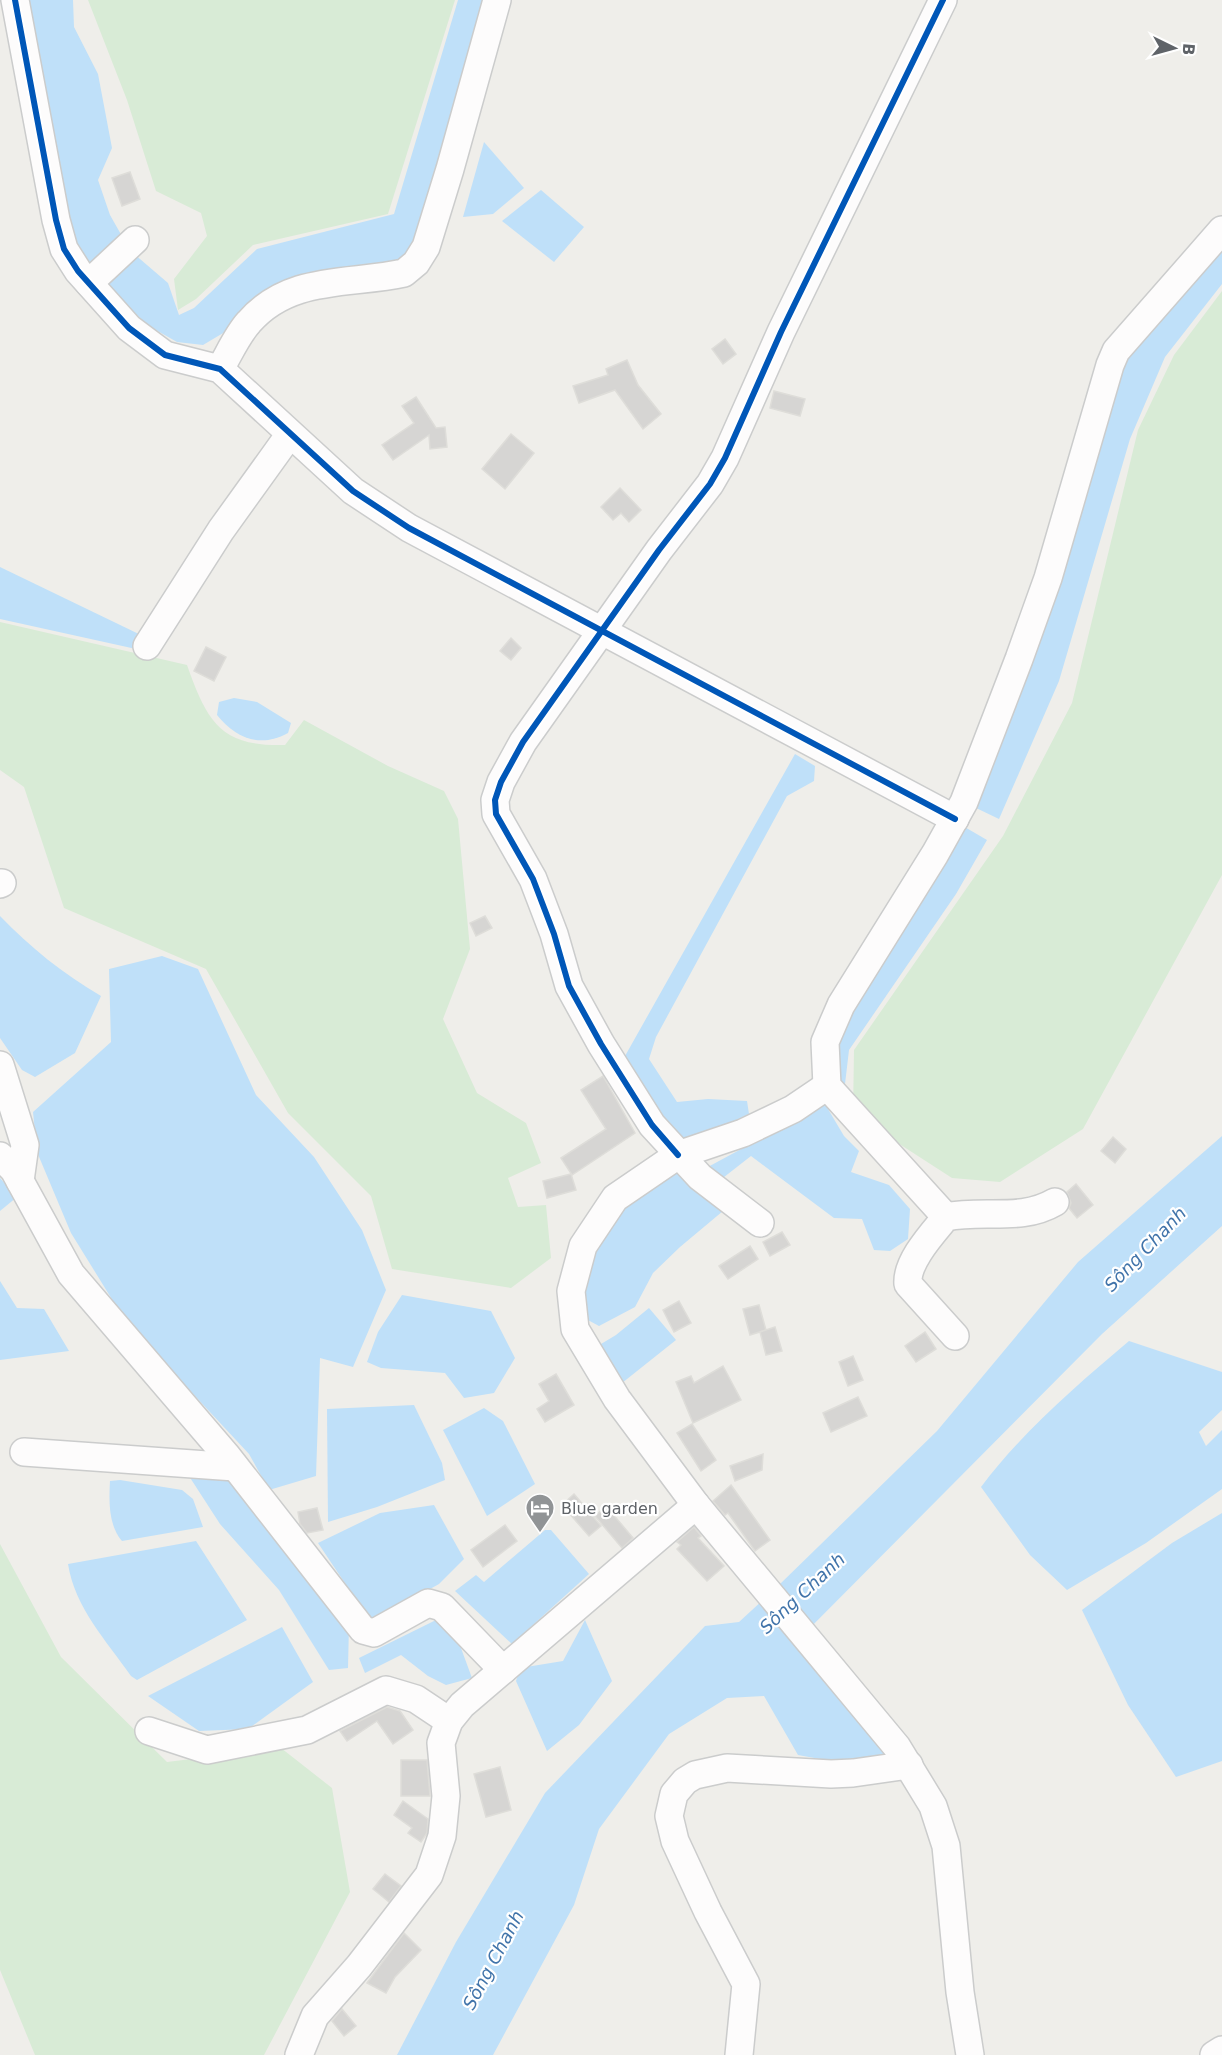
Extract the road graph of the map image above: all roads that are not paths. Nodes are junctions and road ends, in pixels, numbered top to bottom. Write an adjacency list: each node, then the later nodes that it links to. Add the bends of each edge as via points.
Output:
1 (15, 0): 6 (street, via 56,220 64,249)
2 (497, 0): 7 (street, via 450,170 426,247 416,263 404,273 307,285 282,294 248,322)
3 (943, 0): 9 (street, via 781,332 725,458)
4 (1222, 230): 11 (street, via 1116,351 1041,598)
5 (135, 240): 6 (street)
6 (89, 283): 7 (street, via 129,328 165,355)
7 (220, 369): 8 (street)
8 (290, 434): 9 (street, via 354,491 409,528); 10 (street, via 220,530)
9 (602, 633): 11 (street); 14 (street, via 523,742 501,782 495,800 496,814 533,879 569,986 652,1125)
10 (147, 646)
11 (955, 819): 13 (street, via 841,1005 825,1042)
12 (0, 1065): 16 (street, via 25,1145)
13 (827, 1086): 14 (street, via 793,1109 742,1133); 18 (street)
14 (678, 1155): 19 (street); 23 (street, via 615,1198 583,1246 571,1291 575,1329 617,1399)
15 (0, 1156): 16 (street)
16 (20, 1181): 22 (street, via 71,1274)
17 (1055, 1202): 18 (street, via 1027,1214)
18 (946, 1217): 20 (street, via 909,1271 908,1284)
19 (760, 1223)
20 (955, 1336)
21 (24, 1452): 22 (street)
22 (235, 1467): 24 (street, via 363,1630 374,1633 428,1602 435,1603)
23 (696, 1505): 24 (street); 27 (street)
24 (503, 1670): 25 (street, via 462,1704)
25 (449, 1721): 26 (street, via 416,1699 386,1689 307,1730 207,1750); 29 (street, via 441,1743 446,1796 442,1836 429,1875 315,2016)
26 (149, 1731)
27 (909, 1764): 30 (street, via 831,1774 727,1767 685,1780 674,1794 669,1816 675,1840 746,1984); 31 (street, via 933,1806 946,1846)
28 (1222, 2050): 32 (street)
29 (299, 2055)
30 (739, 2055)
31 (970, 2055)
32 (1214, 2055)

